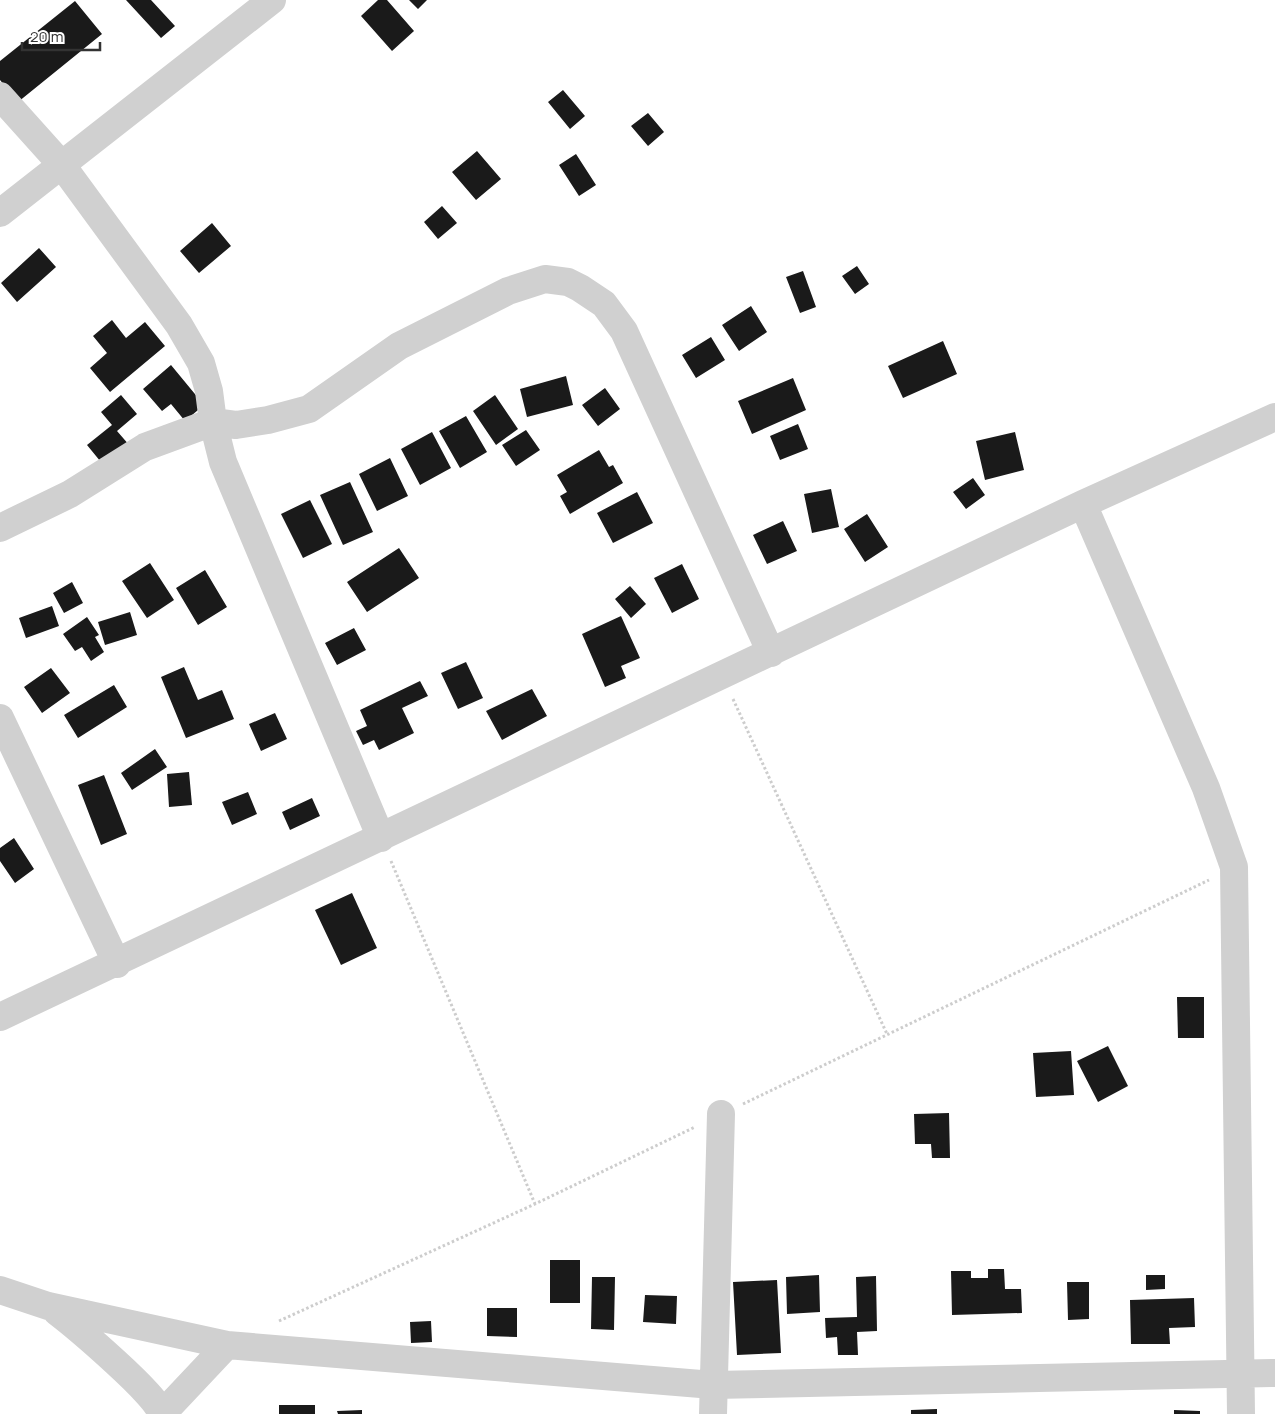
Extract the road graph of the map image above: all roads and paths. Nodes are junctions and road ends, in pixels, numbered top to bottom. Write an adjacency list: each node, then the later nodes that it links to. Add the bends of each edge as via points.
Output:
1 (272, 0): 3 (street)
2 (0, 96): 3 (street)
3 (61, 164): 4 (street); 6 (street, via 179,325 201,363)
4 (0, 213)
5 (1275, 417): 7 (street)
6 (213, 422): 8 (street, via 144,446 70,494); 9 (street, via 236,425 309,409 400,346 508,291 544,279 568,282 604,304 624,331); 12 (street, via 223,462)
7 (1083, 504): 9 (street); 22 (street, via 1206,788 1234,867)
8 (0, 528)
9 (772, 653): 10 (street)
10 (722, 676): 12 (street); 15 (path)
11 (0, 718): 13 (street)
12 (381, 838): 13 (street); 17 (path)
13 (117, 964): 14 (street)
14 (0, 1017)
15 (887, 1034)
16 (721, 1114): 23 (street)
17 (534, 1204)
18 (0, 1290): 19 (street)
19 (48, 1306): 20 (street); 24 (street, via 82,1331 126,1371)
20 (226, 1345): 23 (street); 24 (street)
21 (1275, 1373): 22 (street)
22 (1242, 1374): 23 (street); 26 (street)
23 (713, 1385): 25 (street)
24 (162, 1414)
25 (713, 1414)
26 (1241, 1414)

